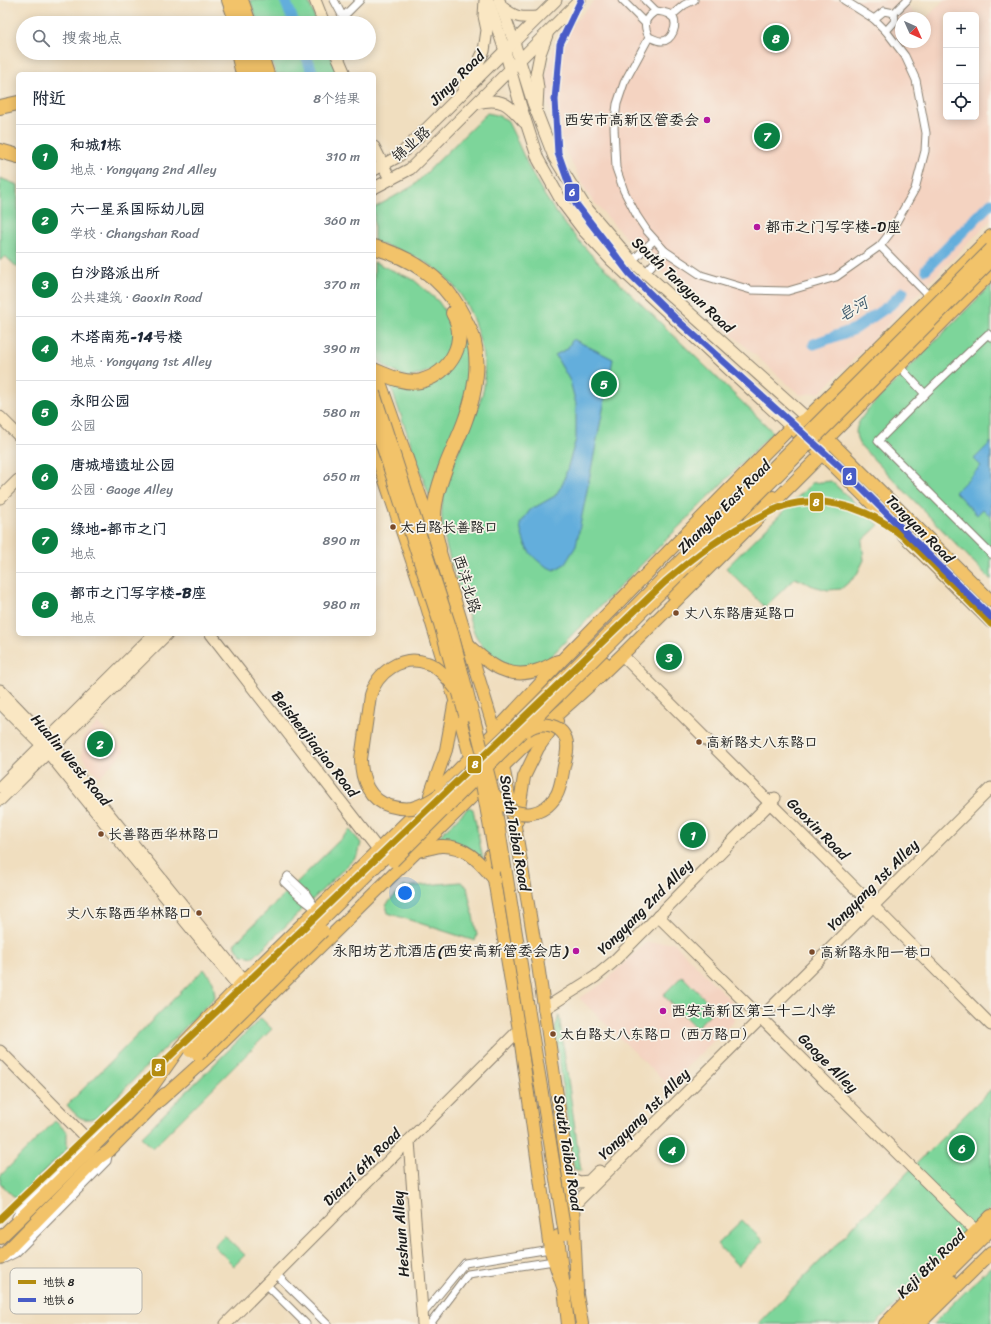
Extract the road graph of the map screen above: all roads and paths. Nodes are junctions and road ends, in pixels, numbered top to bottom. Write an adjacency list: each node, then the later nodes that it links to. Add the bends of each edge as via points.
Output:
1 (224, 0): 19 (highway)
2 (229, 0): 20 (highway)
3 (241, 0): 21 (highway)
4 (315, 0): 22 (street)
5 (334, 0): 23 (street)
6 (360, 0): 24 (street)
7 (485, 0): 46 (street, via 484,16 487,30 484,51)
8 (488, 0): 33 (street, South Tangyan Road)
9 (556, 0): 26 (street, Jinye Road)
10 (580, 0): 30 (street)
11 (622, 0): 28 (street)
12 (645, 0): 17 (street)
13 (694, 0): 25 (street)
14 (844, 0): 27 (street)
15 (907, 0): 18 (street)
16 (500, 4): 26 (street, via 513,16); 32 (street, South Tangyan Road)
17 (656, 11): 25 (street); 28 (street)
18 (894, 13): 27 (street, via 884,10); 29 (street, via 895,21)
19 (228, 16)
20 (235, 16)
21 (247, 16)
22 (321, 16)
23 (342, 16)
24 (344, 16)
25 (671, 16): 31 (street, via 674,28 667,40 662,42)
26 (538, 17): 32 (street, Jinye Road)
27 (874, 19): 29 (street)
28 (645, 23): 31 (street)
29 (886, 31): 59 (street, via 905,56 916,80 926,132 925,151 915,189)
30 (547, 33): 38 (street); 49 (street, via 536,74)
31 (649, 37): 58 (street, via 624,83 617,104 614,127 616,168 624,191 640,221)
32 (514, 42): 33 (street, Jinye Road); 38 (street, South Tangyan Road)
33 (506, 51): 39 (street, South Tangyan Road); 44 (street, Jinye Road)
34 (240, 60): 40 (highway)
35 (250, 60): 41 (highway)
36 (262, 60): 42 (highway)
37 (339, 60): 43 (street)
38 (520, 61): 39 (street); 49 (street, South Tangyan Road)
39 (510, 70): 45 (street); 50 (street, South Tangyan Road)
40 (243, 72)
41 (254, 72)
42 (266, 72)
43 (344, 72)
44 (472, 84): 45 (street); 46 (street, Jinye Road)
45 (480, 99): 50 (street, via 503,102); 55 (street, 锦业路, via 410,169)
46 (453, 102): 54 (street, Jinye Road, via 399,156)
47 (16, 103): 48 (highway)
48 (0, 107)
49 (537, 113): 63 (street, South Tangyan Road, via 554,157 584,206)
50 (527, 126): 77 (street, South Tangyan Road, via 538,159 562,202 584,231 612,261)
51 (0, 151): 52 (highway)
52 (16, 155)
53 (376, 157): 54 (street)
54 (378, 167): 55 (street)
55 (390, 179): 56 (street, 锦业路)
56 (376, 187)
57 (991, 236): 67 (main road)
58 (654, 240): 61 (street); 63 (street)
59 (880, 246): 61 (street, via 836,277 788,291 751,290 701,276); 67 (street)
60 (991, 248): 100 (main road, Zhangba East Road, bridge)
61 (665, 252): 65 (street)
62 (383, 255): 70 (highway, via 420,277 437,292 457,321 460,334 453,357 436,375 420,381 406,381); 86 (highway, via 414,264 434,277 445,289 455,301 469,329 476,357 473,396 437,493 434,523)
63 (632, 261): 65 (street, South Tangyan Road)
64 (991, 261): 100 (main road, Zhangba East Road, bridge)
65 (645, 273): 75 (street, South Tangyan Road)
66 (991, 273): 69 (main road)
67 (929, 296): 75 (main road)
68 (991, 337): 72 (street, via 988,334)
69 (898, 366): 72 (street); 79 (main road)
70 (376, 370)
71 (376, 373): 86 (main road, 西沣北路)
72 (925, 394): 87 (street, via 878,441)
73 (376, 399): 111 (main road, South Taibai Road, bridge, via 452,634)
74 (0, 417): 78 (street)
75 (807, 418): 77 (main road); 79 (main road, Tangyan Road)
76 (376, 426): 97 (main road, South Taibai Road, bridge, via 440,624)
77 (791, 427): 80 (main road); 82 (main road, Tangyan Road)
78 (16, 433)
79 (828, 438): 82 (main road); 88 (main road, Tangyan Road)
80 (765, 453): 95 (main road, Zhangba East Road); 100 (main road, bridge, via 752,475 582,648)
81 (376, 454): 97 (main road)
82 (822, 454): 84 (main road); 89 (main road, Tangyan Road)
83 (16, 482): 85 (street)
84 (790, 486): 94 (main road); 100 (main road, bridge, via 758,506 601,665)
85 (0, 498)
86 (439, 549): 93 (main road, 西沣北路)
87 (991, 554)
88 (991, 601)
89 (991, 622)
90 (152, 636): 103 (street)
91 (165, 636): 103 (street)
92 (213, 636): 116 (street, Beishenjiaqiao Road)
93 (469, 645): 95 (main road, via 482,658 509,672 523,674 537,671); 101 (main road, 西沣北路)
94 (624, 653): 98 (main road); 113 (street, Gaoxin Road)
95 (563, 659): 101 (main road, Zhangba East Road)
96 (0, 690): 103 (street, Hualin West Road)
97 (457, 697): 104 (main road); 107 (main road, bridge, via 449,679 428,663 414,660 399,663 385,671 376,681 370,695 361,769 364,782 377,800 398,809 412,808 433,799); 114 (main road, via 446,750); 141 (main road, South Taibai Road, bridge, via 477,757)
98 (572, 702): 105 (main road); 115 (main road, via 538,748 524,777)
99 (0, 703): 103 (street, Hualin West Road)
100 (528, 719): 102 (main road, Zhangba East Road, bridge); 107 (main road, Zhangba East Road, bridge)
101 (495, 732): 104 (main road, Zhangba East Road); 105 (main road, 西沣北路)
102 (516, 738): 111 (main road, bridge, via 531,727 541,725 558,727 563,733 567,740 567,753 556,795 541,811 528,814 516,812 504,805); 130 (main road, Zhangba East Road, bridge)
103 (48, 746): 108 (street); 112 (street); 123 (street, Hualin West Road)
104 (470, 758): 110 (main road); 114 (main road, Zhangba East Road)
105 (503, 767): 110 (main road); 115 (main road, South Taibai Road)
106 (991, 779): 120 (street, Yongyang 1st Alley)
107 (459, 781): 130 (main road, Zhangba East Road, bridge)
108 (0, 787)
109 (991, 788): 120 (street, Yongyang 1st Alley)
110 (478, 792): 117 (main road); 119 (main road, South Taibai Road)
111 (493, 793): 141 (main road, South Taibai Road, bridge)
112 (0, 800)
113 (773, 800): 120 (street, Gaoxin Road); 122 (street, Yongyang 2nd Alley)
114 (428, 801): 116 (main road, Zhangba East Road)
115 (516, 832): 124 (main road, South Taibai Road)
116 (378, 850): 118 (street, Beishenjiaqiao Road); 121 (main road, Zhangba East Road)
117 (417, 851): 118 (main road); 119 (main road, via 442,846 460,849 481,863)
118 (397, 871): 131 (main road, via 210,1056)
119 (495, 880): 128 (main road, South Taibai Road)
120 (873, 901): 125 (street, Gaoxin Road); 126 (street, Yongyang 1st Alley); 127 (street, Gaoxin Road)
121 (316, 910): 121 (street, via 305,892 288,876 284,882); 123 (main road, Zhangba East Road)
122 (658, 916): 124 (street, Yongyang 2nd Alley, via 595,977); 126 (street, Gaoge Alley)
123 (242, 984): 130 (main road, Zhangba East Road)
124 (544, 1009): 135 (main road, South Taibai Road)
125 (991, 1014)
126 (760, 1016): 135 (street, Yongyang 1st Alley, via 589,1181 579,1182); 136 (street, Yongyang 1st Alley); 139 (street, Gaoge Alley)
127 (991, 1025)
128 (519, 1030): 132 (street, Dianzi 6th Road); 144 (main road, South Taibai Road)
129 (0, 1051): 133 (street)
130 (190, 1051): 131 (main road, Zhangba East Road); 133 (street, Zhangba East Road); 133 (main road, Zhangba East Road)
131 (160, 1100): 134 (main road, Zhangba East Road)
132 (409, 1141): 146 (street, Dianzi 6th Road); 150 (street, Heshun Alley)
133 (92, 1150): 134 (main road, Zhangba East Road); 140 (main road, Zhangba East Road); 145 (main road, Zhangba East Road)
134 (109, 1151): 145 (street, Zhangba East Road, via 107,1161 16,1253)
135 (568, 1176): 136 (main road, South Taibai Road)
136 (573, 1206): 149 (main road, South Taibai Road)
137 (991, 1216): 139 (main road)
138 (991, 1228): 158 (highway, Keji 8th Road)
139 (976, 1231): 157 (main road)
140 (3, 1235)
141 (562, 1235): 148 (main road, South Taibai Road); 149 (main road, South Taibai Road)
142 (991, 1241): 159 (highway, Keji 8th Road)
143 (991, 1252): 160 (main road)
144 (552, 1255): 148 (main road, South Taibai Road); 150 (street, via 465,1263); 154 (street, via 468,1274)
145 (0, 1259)
146 (276, 1274): 147 (street, Dianzi 6th Road); 153 (street)
147 (266, 1284): 151 (street, Dianzi 6th Road); 152 (street)
148 (563, 1287): 155 (main road, South Taibai Road)
149 (577, 1290): 156 (main road, South Taibai Road)
150 (423, 1320)
151 (226, 1324)
152 (306, 1324)
153 (327, 1324)
154 (430, 1324)
155 (568, 1324)
156 (582, 1324)
157 (885, 1324)
158 (895, 1324)
159 (909, 1324)
160 (919, 1324)

